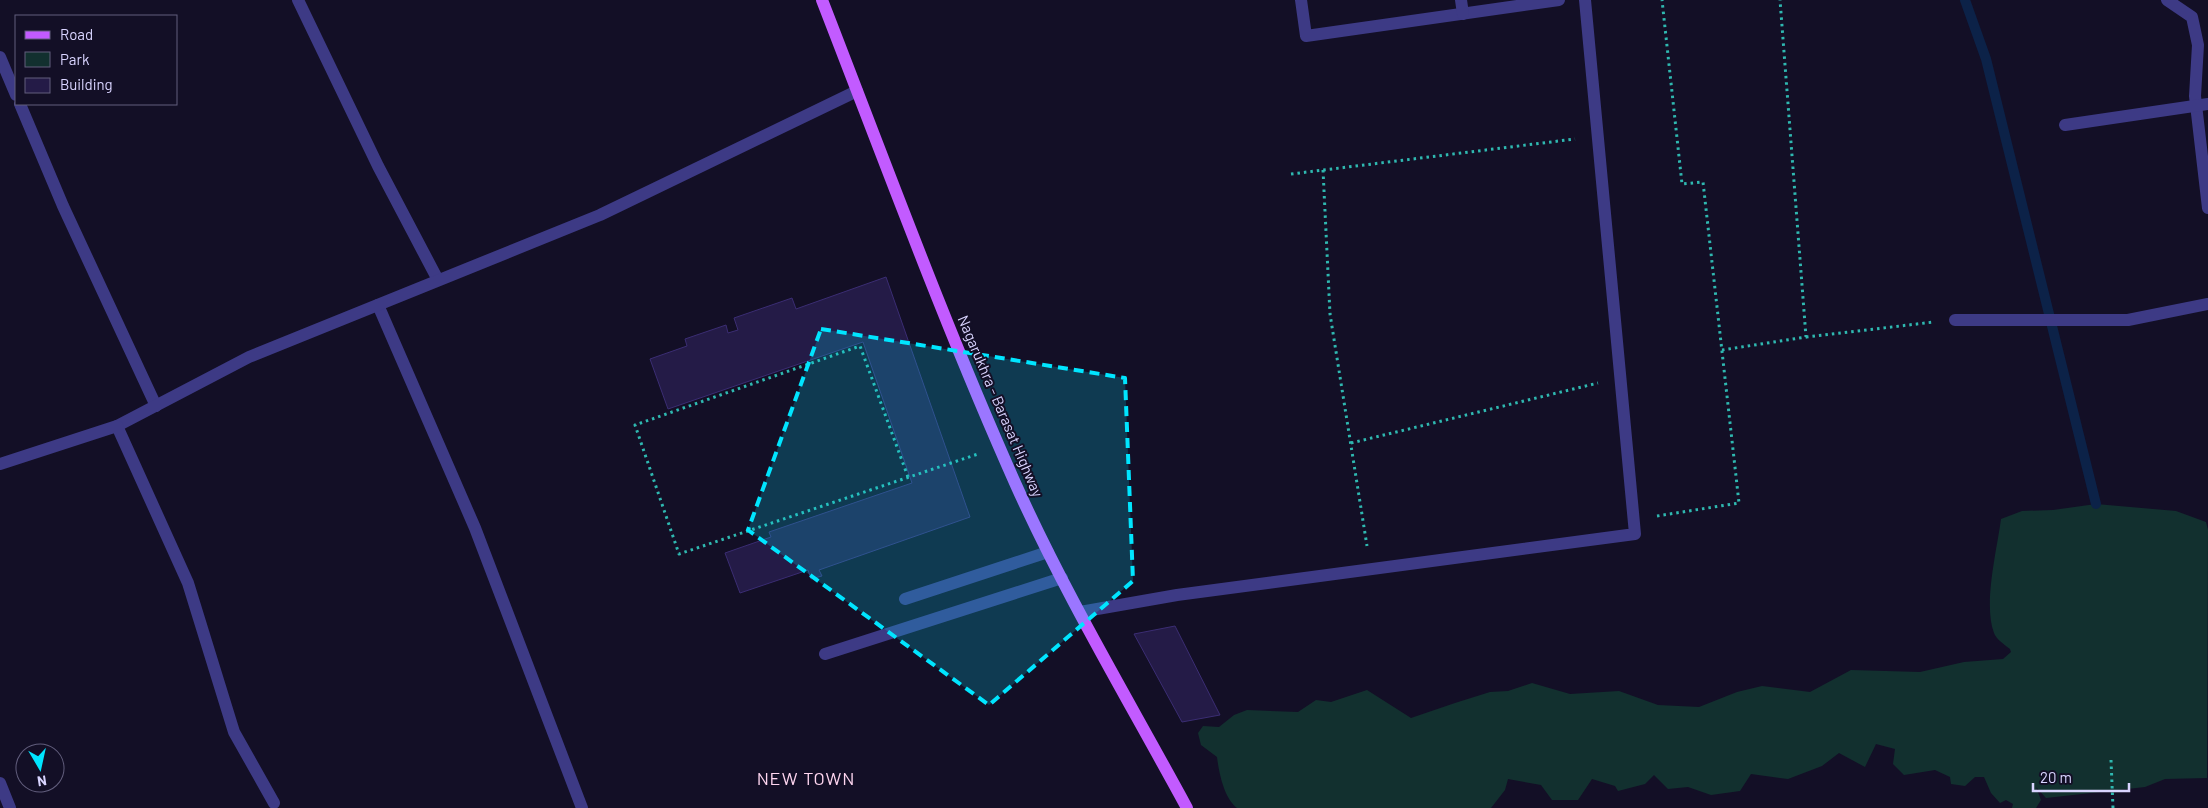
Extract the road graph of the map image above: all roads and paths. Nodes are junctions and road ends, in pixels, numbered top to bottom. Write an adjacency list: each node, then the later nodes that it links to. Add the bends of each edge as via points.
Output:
1 (298, 0): 21 (street, via 378,166)
2 (822, 0): 12 (main road, Nagarukhra - Barasat Highway)
3 (1302, 0): 10 (street, via 1306,36)
4 (1461, 0): 10 (street)
5 (1559, 0): 10 (street)
6 (1585, 0): 17 (street)
7 (1662, 0): 26 (path, via 1682,184 1703,182)
8 (1780, 0): 25 (path)
9 (2167, 0): 15 (street, via 2192,18 2198,44)
10 (1463, 14)
11 (0, 57): 13 (street)
12 (857, 91): 21 (street, via 600,215); 31 (main road, Nagarukhra - Barasat Highway, via 933,287)
13 (15, 93)
14 (20, 105): 28 (street, via 63,206)
15 (2202, 105): 16 (street); 20 (street)
16 (2065, 125)
17 (1598, 136): 18 (path); 27 (street)
18 (1323, 170): 19 (path); 30 (path, via 1330,314)
19 (1291, 174)
20 (2208, 208)
21 (438, 280): 23 (street)
22 (2208, 304): 24 (street, via 2128,320)
23 (378, 305): 28 (street, via 249,356); 45 (street, via 475,528)
24 (1955, 320): 25 (path)
25 (1806, 337): 26 (path)
26 (1722, 350): 34 (path, via 1739,503)
27 (1620, 378): 30 (path); 34 (street)
28 (156, 406): 29 (street)
29 (117, 426): 32 (street); 43 (street, via 188,583 234,732)
30 (1351, 443): 36 (path)
31 (1000, 446): 33 (path); 35 (main road, Nagarukhra - Barasat Highway)
32 (0, 464)
33 (908, 477): 33 (path, via 679,554 635,425 860,346)
34 (1634, 519): 36 (street, via 1635,534)
35 (1048, 552): 37 (main road, Nagarukhra - Barasat Highway); 38 (street)
36 (1371, 569): 39 (street)
37 (1062, 578): 39 (main road, Nagarukhra - Barasat Highway); 40 (street)
38 (905, 599)
39 (1080, 612): 46 (main road, Nagarukhra - Barasat Highway)
40 (825, 654)
41 (2111, 760): 47 (path)
42 (0, 783): 44 (street)
43 (274, 803)
44 (10, 808)
45 (582, 808)
46 (1187, 808)
47 (2113, 808)

